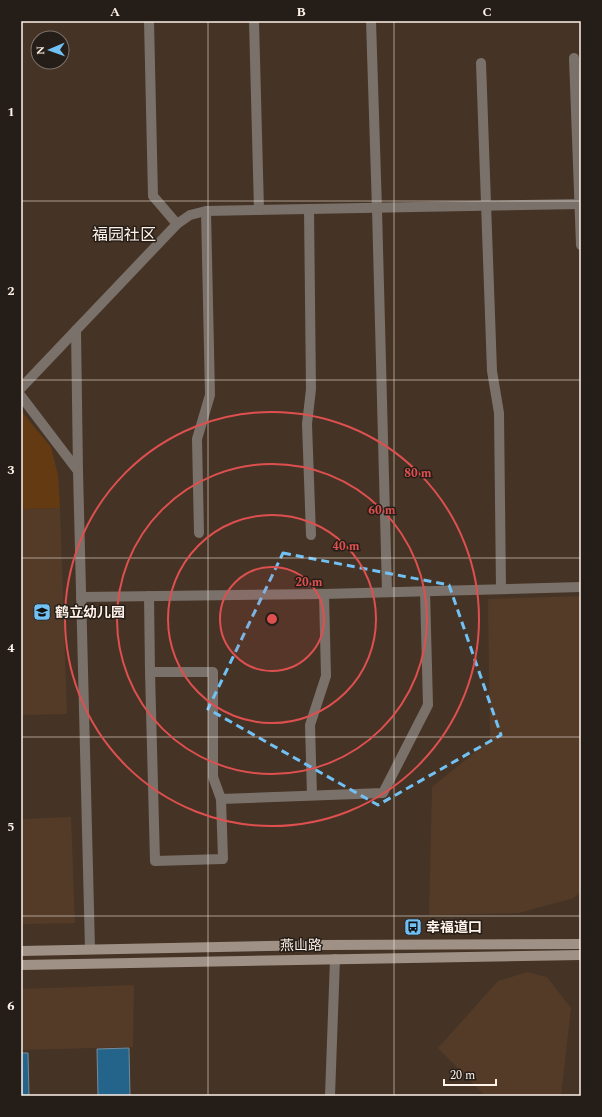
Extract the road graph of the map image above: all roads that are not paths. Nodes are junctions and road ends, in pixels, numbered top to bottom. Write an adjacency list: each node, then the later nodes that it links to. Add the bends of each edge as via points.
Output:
1 (149, 21): 12 (street, via 154,196)
2 (254, 21): 10 (street)
3 (371, 21): 9 (street)
4 (574, 58): 6 (street)
5 (481, 63): 7 (street)
6 (580, 204): 7 (street); 13 (street)
7 (486, 205): 9 (street); 21 (street, via 492,371 499,413)
8 (309, 209): 9 (street); 10 (street); 19 (street, via 311,389 307,424)
9 (377, 209): 23 (street)
10 (259, 210): 11 (street)
11 (206, 211): 12 (street, via 190,214); 18 (street, via 210,395 197,439)
12 (177, 224): 14 (street)
13 (581, 245)
14 (76, 330): 15 (street); 17 (street)
15 (21, 388)
16 (21, 396): 17 (street)
17 (78, 471): 26 (street)
18 (199, 532)
19 (311, 536)
20 (581, 587): 21 (street)
21 (501, 589): 22 (street)
22 (425, 591): 23 (street); 28 (street, via 428,705 383,793)
23 (387, 592): 24 (street)
24 (324, 594): 25 (street); 28 (street, via 326,676 310,724)
25 (149, 596): 26 (street); 27 (street)
26 (81, 597): 31 (street)
27 (150, 672): 29 (street, via 213,672 214,777); 29 (street, via 155,861 223,859)
28 (312, 795): 29 (street)
29 (221, 799)
30 (581, 944): 31 (main road, 燕山路, via 322,944)
31 (90, 949): 32 (main road, 燕山路)
32 (21, 951)
33 (581, 955): 34 (main road, 燕山路)
34 (335, 959): 35 (main road, 燕山路); 36 (street)
35 (21, 966)
36 (330, 1096)

